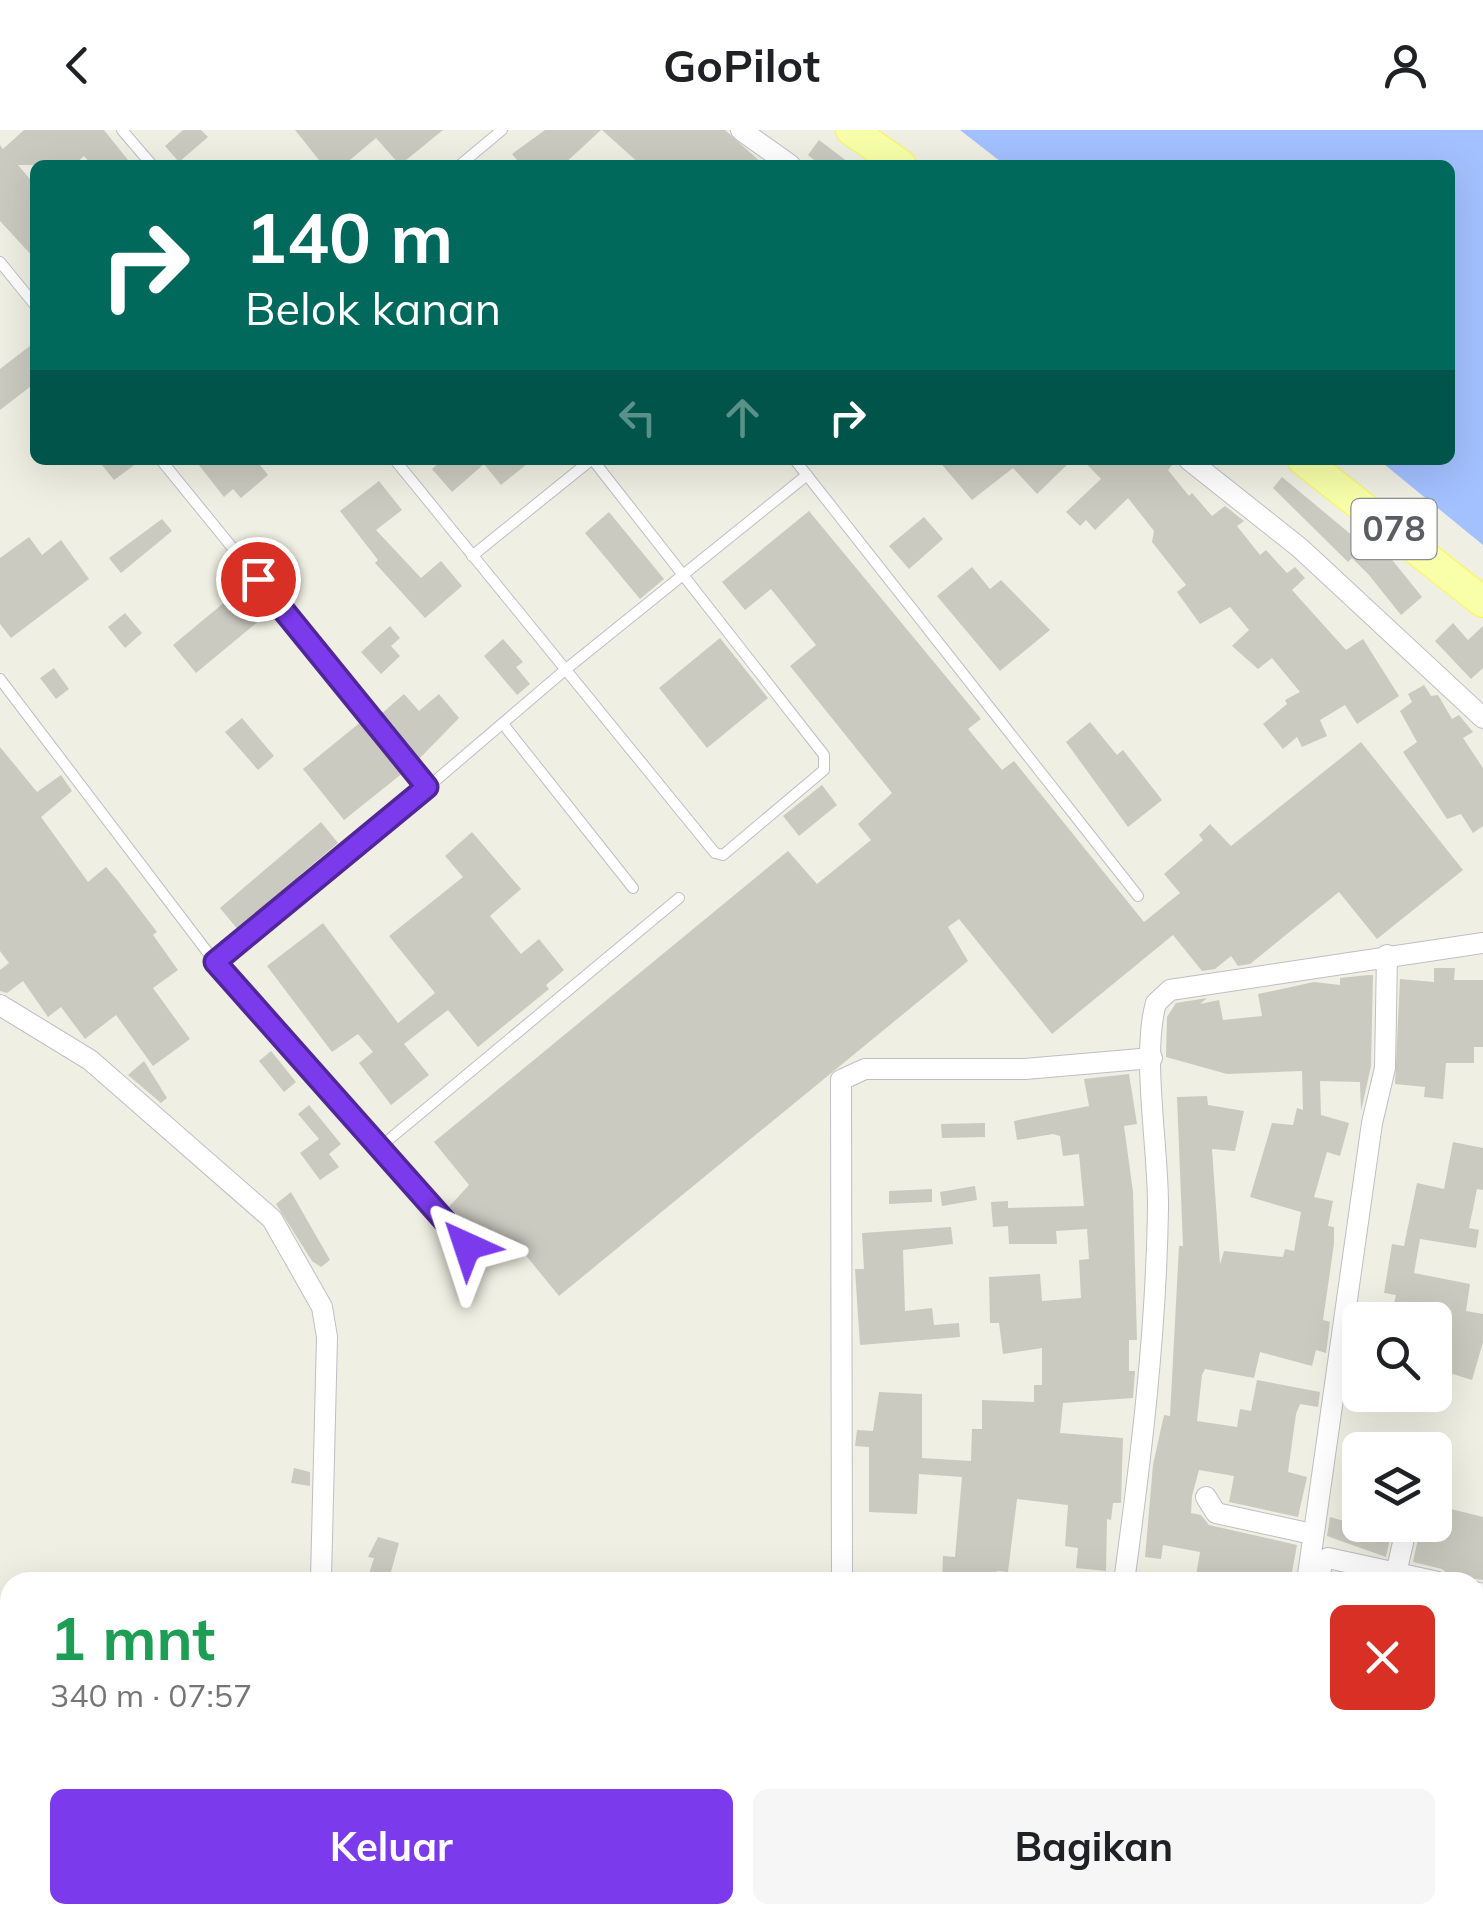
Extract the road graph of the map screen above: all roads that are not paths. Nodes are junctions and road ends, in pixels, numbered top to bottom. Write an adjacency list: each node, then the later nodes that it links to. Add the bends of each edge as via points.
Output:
1 (122, 130): 5 (lane)
2 (502, 130): 6 (lane)
3 (741, 130): 7 (street)
4 (851, 130): 8 (main road)
5 (148, 160)
6 (466, 160)
7 (783, 160)
8 (894, 160)
9 (0, 262): 10 (lane)
10 (30, 299)
11 (165, 465): 26 (lane)
12 (399, 465): 19 (lane)
13 (586, 465): 19 (lane)
14 (596, 465): 20 (lane)
15 (799, 465): 18 (lane)
16 (1195, 465): 24 (street, via 1300,548)
17 (1309, 465): 21 (main road, 078)
18 (808, 476): 20 (lane); 28 (lane)
19 (472, 556): 22 (lane)
20 (685, 575): 22 (lane); 22 (lane, via 826,763 723,854 714,853)
21 (1483, 602)
22 (565, 670): 25 (lane)
23 (0, 679): 32 (lane)
24 (1483, 718)
25 (503, 724): 26 (lane); 27 (lane)
26 (427, 787): 32 (lane)
27 (633, 888)
28 (1138, 896)
29 (679, 898): 35 (lane)
30 (1483, 943): 31 (street)
31 (1387, 955): 34 (street, via 1170,990 1154,1012); 38 (street, via 1384,1068)
32 (215, 962): 35 (lane)
33 (0, 1004): 40 (street, via 90,1060 272,1219 297,1258 322,1308 327,1337)
34 (1152, 1058): 41 (street, via 1024,1069 865,1069 841,1080); 42 (street, via 1159,1175 1154,1331)
35 (380, 1147): 36 (lane)
36 (467, 1246)
37 (1206, 1497): 38 (street, via 1216,1513)
38 (1311, 1542): 43 (street)
39 (1403, 1542): 46 (street)
40 (327, 1572)
41 (842, 1572)
42 (1125, 1572)
43 (1314, 1572)
44 (1319, 1572): 45 (street, via 1328,1558)
45 (1377, 1572)
46 (1396, 1572)

